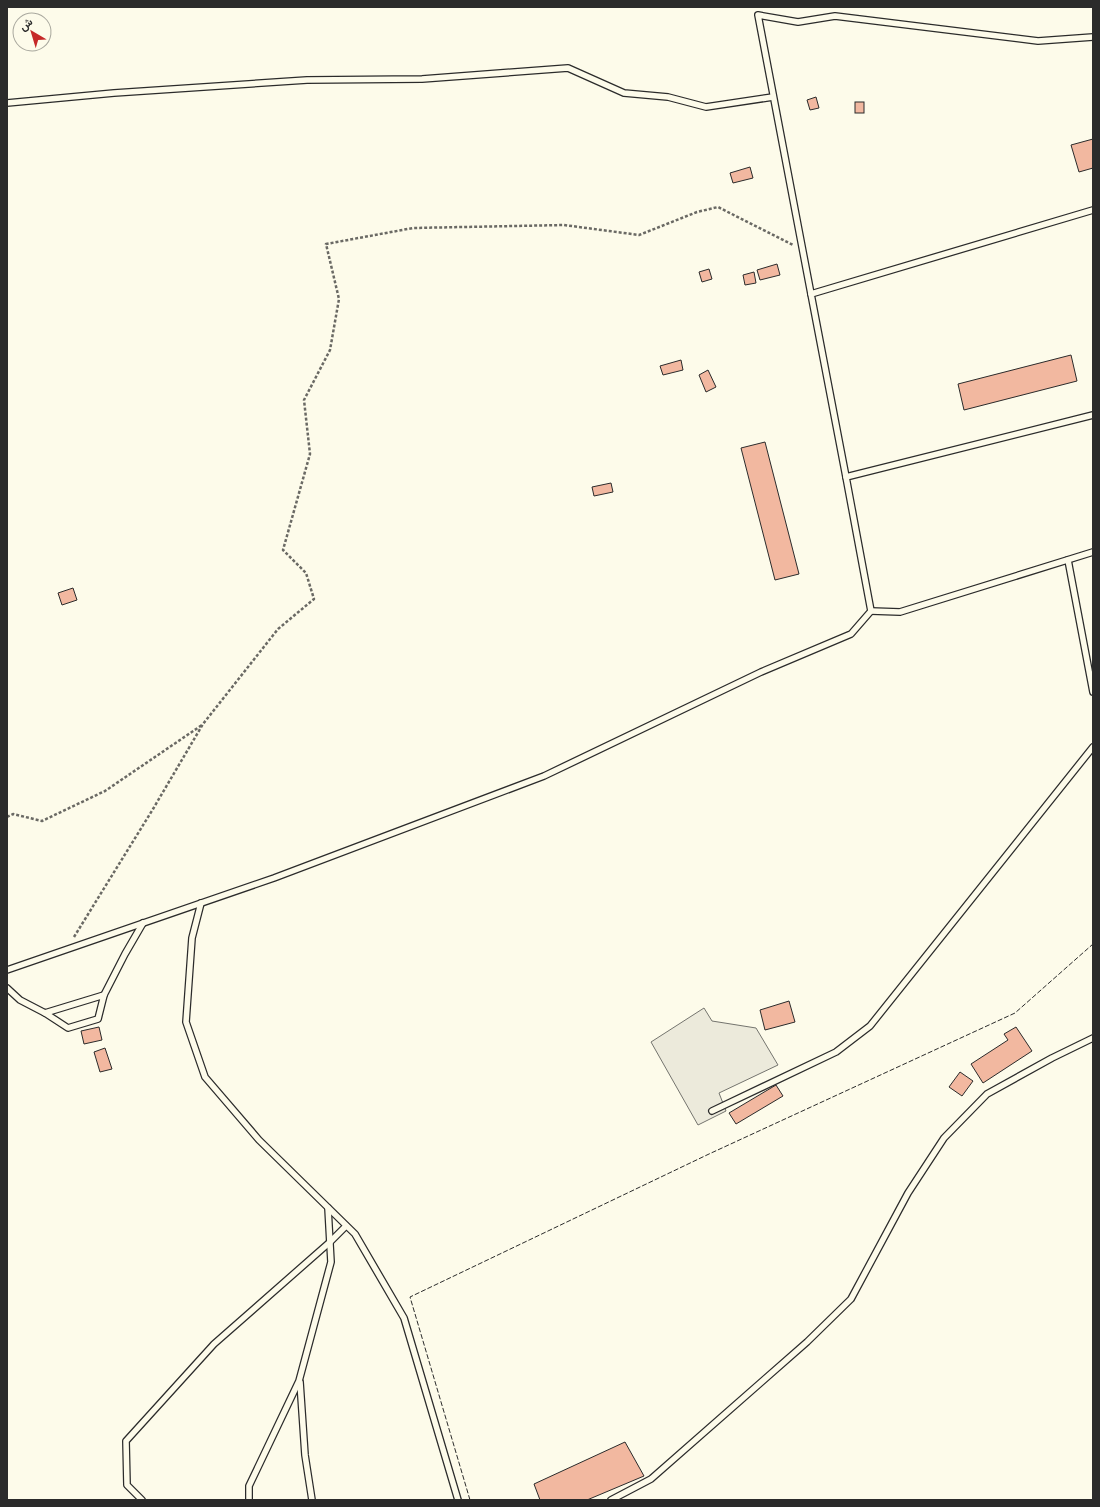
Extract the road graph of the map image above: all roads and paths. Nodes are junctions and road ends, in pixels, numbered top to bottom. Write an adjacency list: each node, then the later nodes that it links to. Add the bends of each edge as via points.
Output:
1 (1093, 37): 2 (lane, via 1038,41 835,16 798,22 758,15)
2 (773, 97): 3 (lane, via 706,107 668,97 624,93 568,68 422,79 307,80); 5 (lane)
3 (7, 103)
4 (1093, 210): 6 (lane)
5 (802, 250): 6 (lane); 14 (path, via 718,207 697,212 639,235 564,225 413,228 326,244 339,299 330,350 304,400 310,454 283,550 306,573 314,599 278,629)
6 (811, 294): 8 (lane)
7 (1093, 415): 8 (lane)
8 (846, 477): 11 (lane)
9 (1093, 552): 10 (lane)
10 (1068, 560): 11 (lane, via 900,612); 12 (lane)
11 (871, 611): 17 (lane, via 851,634 761,672 544,776 281,876)
12 (1091, 667): 13 (lane)
13 (1093, 692)
14 (203, 724): 16 (path, via 105,791 42,821 13,814); 19 (path)
15 (1093, 747): 25 (lane, via 870,1026 836,1052)
16 (7, 817)
17 (201, 903): 18 (lane); 26 (lane, via 192,938 186,1022 205,1077 258,1140)
18 (143, 923): 19 (lane); 22 (lane)
19 (66, 950): 20 (lane)
20 (7, 970)
21 (7, 988): 23 (lane, via 20,1000)
22 (104, 995): 23 (lane); 23 (lane, via 98,1019 68,1028)
23 (45, 1014)
24 (1093, 1038): 34 (lane, via 987,1094 944,1138 908,1193 851,1299 807,1342 651,1479)
25 (712, 1111)
26 (328, 1208): 27 (lane); 28 (lane)
27 (346, 1226): 28 (lane); 33 (lane, via 355,1234 404,1318)
28 (330, 1242): 29 (lane, via 331,1262); 30 (lane, via 214,1344 126,1441 127,1485)
29 (300, 1381): 31 (lane, via 249,1486); 32 (lane, via 305,1455)
30 (142, 1500)
31 (250, 1500)
32 (312, 1500)
33 (458, 1500)
34 (611, 1500)

